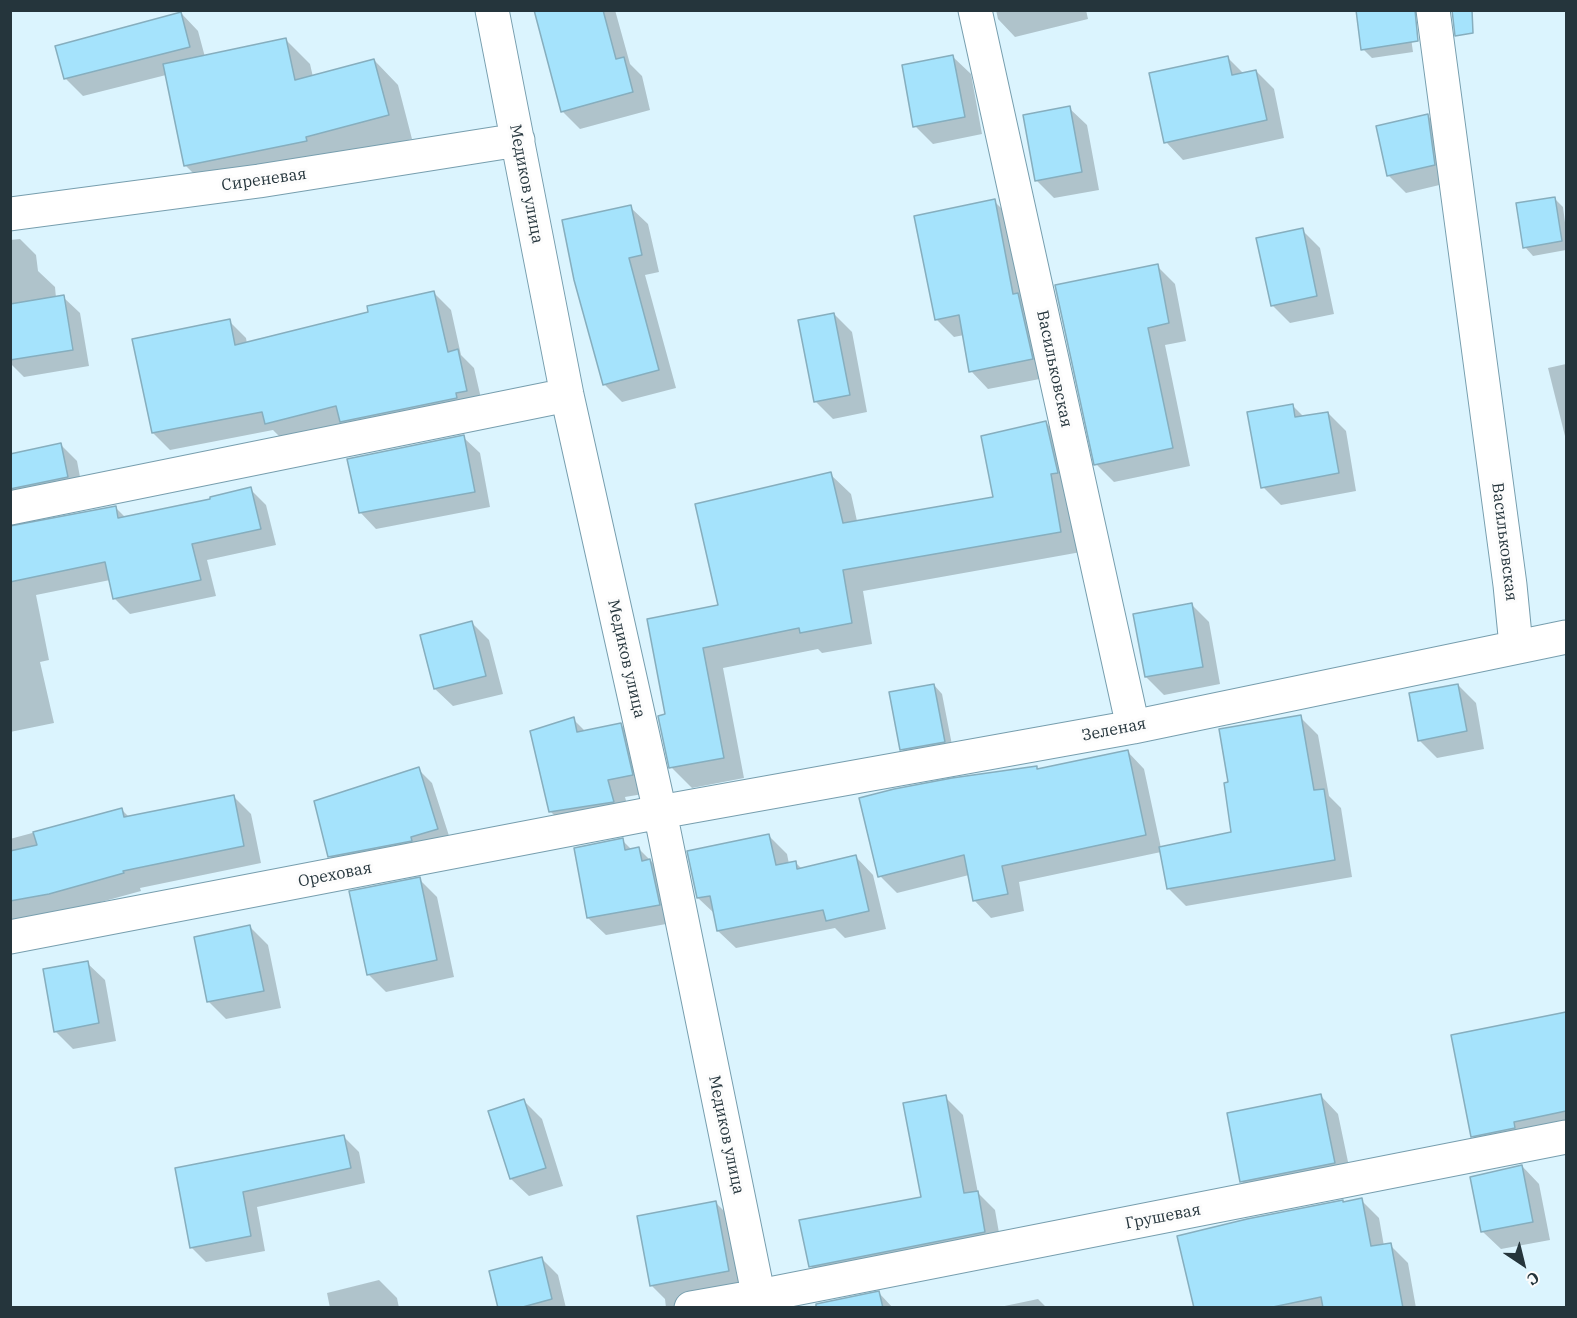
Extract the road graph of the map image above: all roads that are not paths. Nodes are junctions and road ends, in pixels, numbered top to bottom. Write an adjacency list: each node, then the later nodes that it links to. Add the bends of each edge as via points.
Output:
1 (492, 10): 4 (street, Медиков улица)
2 (975, 10): 10 (street, Васильковская)
3 (1433, 10): 9 (street, Васильковская)
4 (518, 140): 5 (street, Сиреневая, via 259,181); 6 (street, Медиков улица)
5 (10, 214)
6 (567, 395): 7 (street); 11 (street, Медиков улица)
7 (10, 508)
8 (1566, 637): 9 (street, Зеленая)
9 (1516, 646): 10 (street, Зеленая)
10 (1133, 727): 11 (street, Зеленая)
11 (660, 812): 12 (street, Ореховая); 14 (street, Медиков улица)
12 (10, 937)
13 (1566, 1137): 14 (street, Грушевая)
14 (760, 1302): 15 (street, Грушевая)
15 (692, 1308)

